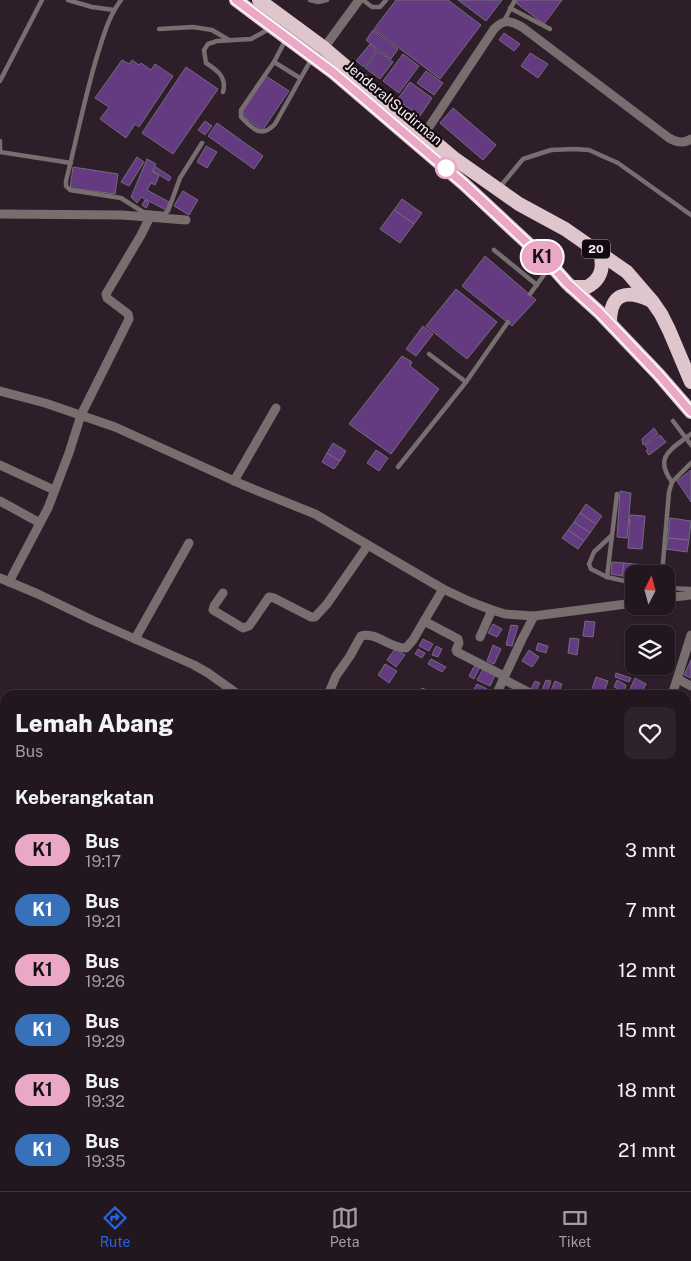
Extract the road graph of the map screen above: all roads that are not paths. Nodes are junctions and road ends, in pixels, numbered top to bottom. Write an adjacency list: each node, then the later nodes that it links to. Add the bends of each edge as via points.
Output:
1 (42, 0): 23 (lane)
2 (68, 0): 12 (lane)
3 (121, 0): 12 (lane)
4 (236, 0): 14 (highway, Jenderal Sudirman)
5 (259, 0): 19 (highway, Jenderal Sudirman / 20)
6 (310, 0): 7 (lane)
7 (327, 0)
8 (361, 0): 9 (lane, via 372,7 380,6); 19 (street)
9 (386, 0)
10 (515, 0): 11 (lane)
11 (510, 8): 13 (lane); 16 (lane)
12 (114, 10): 30 (lane, via 105,28 91,76)
13 (504, 21): 25 (street, via 494,29); 27 (street, via 522,27 670,138)
14 (272, 27): 17 (highway, Jenderal Sudirman); 18 (lane, via 250,38)
15 (159, 29): 18 (lane, via 193,27 212,30)
16 (550, 29)
17 (287, 38): 20 (highway, Jenderal Sudirman); 21 (lane)
18 (229, 40): 24 (lane, via 208,44 204,50 206,63 224,80)
19 (324, 48): 25 (highway, Jenderal Sudirman / 20)
20 (313, 58): 22 (lane); 38 (highway, Jenderal Sudirman, via 426,150)
21 (274, 62): 22 (lane); 22 (lane, via 240,114 258,131 269,131 275,124)
22 (300, 78)
23 (0, 81)
24 (223, 92)
25 (425, 133): 31 (highway, Jenderal Sudirman / 20)
26 (0, 141): 29 (lane)
27 (690, 141)
28 (202, 143): 30 (lane, via 164,214 143,212 121,198 70,190 66,181)
29 (0, 151): 30 (lane)
30 (71, 163)
31 (498, 189): 33 (lane, via 523,159 551,150 589,150 618,163); 37 (highway, Jenderal Sudirman / 20)
32 (0, 214): 34 (street)
33 (691, 215)
34 (150, 217): 35 (street); 51 (street, via 107,291 107,298 129,318)
35 (186, 220)
36 (494, 250): 39 (lane)
37 (600, 252): 40 (highway, via 603,268 600,276 587,287); 42 (highway, Jenderal Sudirman / 20, via 626,272)
38 (551, 265): 39 (lane); 40 (highway, Jenderal Sudirman)
39 (537, 285): 41 (lane)
40 (571, 286): 44 (highway, Jenderal Sudirman)
41 (530, 294)
42 (652, 301): 44 (highway, via 630,294 618,297 612,304); 47 (highway, Jenderal Sudirman / 20, via 669,330)
43 (508, 322): 46 (lane)
44 (610, 323): 50 (highway, Jenderal Sudirman)
45 (429, 354): 46 (lane)
46 (466, 382): 58 (lane)
47 (691, 382)
48 (0, 391): 51 (street)
49 (276, 408): 59 (street)
50 (691, 412)
51 (81, 415): 59 (street); 61 (street, via 70,453)
52 (672, 421): 54 (lane)
53 (691, 434): 54 (lane)
54 (686, 438): 55 (lane); 60 (lane, via 664,458 663,467)
55 (691, 446)
56 (691, 463): 60 (lane)
57 (0, 466): 61 (street)
58 (398, 467)
59 (234, 481): 67 (street, via 314,514)
60 (672, 482): 68 (lane)
61 (54, 490): 64 (street)
62 (617, 494): 65 (lane)
63 (0, 501): 64 (street)
64 (40, 522): 70 (street)
65 (612, 536): 69 (lane); 69 (lane, via 594,552 589,564 591,569)
66 (189, 543): 84 (street)
67 (368, 545): 73 (street); 75 (street, via 315,618 269,597 249,626 243,628 213,610)
68 (663, 565)
69 (607, 577): 71 (lane)
70 (4, 580): 84 (street)
71 (625, 581)
72 (675, 588): 74 (lane)
73 (443, 589): 79 (street); 81 (street)
74 (691, 589)
75 (223, 593)
76 (691, 595): 77 (street)
77 (675, 597)
78 (625, 604): 80 (street)
79 (492, 610): 80 (street); 83 (street)
80 (534, 616): 85 (street)
81 (424, 621): 85 (street, via 458,639 457,652); 89 (street, via 406,648 395,647 367,635 361,636)
82 (691, 635): 86 (street)
83 (480, 637)
84 (135, 640): 88 (street, via 208,673)
85 (504, 678): 90 (street); 91 (street)
86 (678, 679): 87 (street); 92 (street)
87 (691, 686)
88 (232, 690)
89 (330, 690)
90 (498, 690)
91 (525, 690)
92 (674, 690)

